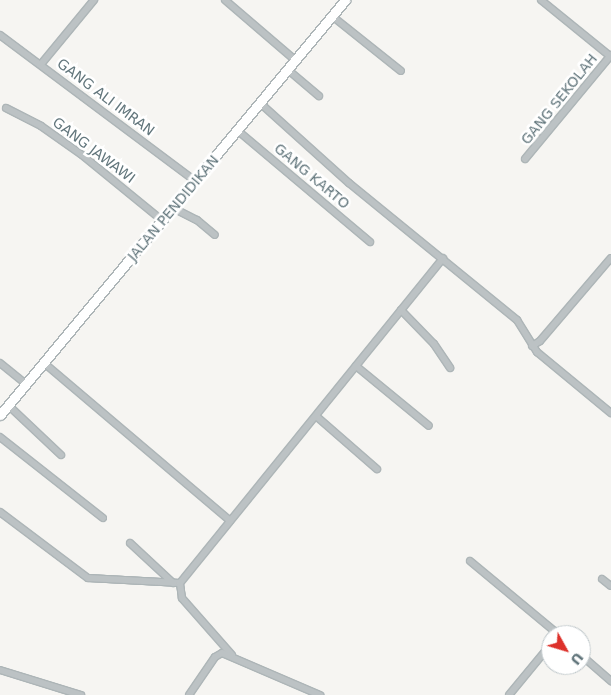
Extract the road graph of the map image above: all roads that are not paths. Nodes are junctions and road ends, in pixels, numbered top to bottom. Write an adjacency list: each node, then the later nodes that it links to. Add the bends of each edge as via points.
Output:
1 (94, 0): 9 (street)
2 (225, 0): 8 (street)
3 (345, 0): 5 (main road, JALAN PENDIDIKAN)
4 (541, 0): 7 (street)
5 (332, 16): 8 (main road, JALAN PENDIDIKAN); 11 (street)
6 (0, 35): 9 (street, GANG ALI IMRAN)
7 (610, 55): 16 (street, GANG SEKOLAH)
8 (295, 60): 10 (main road, JALAN PENDIDIKAN)
9 (42, 64): 17 (street, GANG ALI IMRAN)
10 (287, 69): 12 (street); 13 (main road, JALAN PENDIDIKAN)
11 (402, 72)
12 (318, 96)
13 (260, 103): 15 (main road, JALAN PENDIDIKAN); 22 (street, via 349,183)
14 (6, 108): 19 (street, GANG JAWAWI, via 41,126 89,160)
15 (237, 130): 17 (main road, JALAN PENDIDIKAN); 21 (street, GANG KARTO)
16 (526, 159)
17 (195, 181): 18 (main road, JALAN PENDIDIKAN)
18 (173, 208): 19 (main road, JALAN PENDIDIKAN); 20 (street, via 197,220)
19 (162, 221): 27 (main road, JALAN PENDIDIKAN)
20 (215, 235)
21 (370, 242)
22 (442, 258): 24 (street); 25 (street, via 517,320)
23 (611, 258): 25 (street, via 540,341)
24 (401, 310): 28 (street); 29 (street, via 434,344)
25 (532, 346): 32 (street)
26 (0, 363): 30 (street)
27 (44, 363): 30 (main road, JALAN PENDIDIKAN); 41 (street)
28 (356, 366): 34 (street); 35 (street)
29 (450, 368)
30 (26, 384): 31 (main road, JALAN PENDIDIKAN)
31 (8, 405): 33 (main road, JALAN PENDIDIKAN); 37 (street)
32 (611, 413)
33 (0, 415)
34 (316, 416): 38 (street); 41 (street)
35 (429, 426)
36 (0, 437): 40 (street)
37 (61, 455)
38 (377, 469)
39 (0, 512): 45 (street, via 88,578)
40 (103, 518)
41 (230, 521): 47 (street)
42 (130, 542): 45 (street)
43 (470, 561): 48 (street)
44 (602, 579): 46 (street)
45 (172, 583): 47 (street)
46 (611, 586)
47 (180, 588): 49 (street)
48 (547, 625)
49 (232, 655): 55 (street, via 222,653 215,657); 56 (street)
50 (541, 656): 57 (street)
51 (591, 664): 53 (street)
52 (0, 670): 54 (street)
53 (611, 682)
54 (81, 695)
55 (189, 695)
56 (320, 695)
57 (509, 695)

